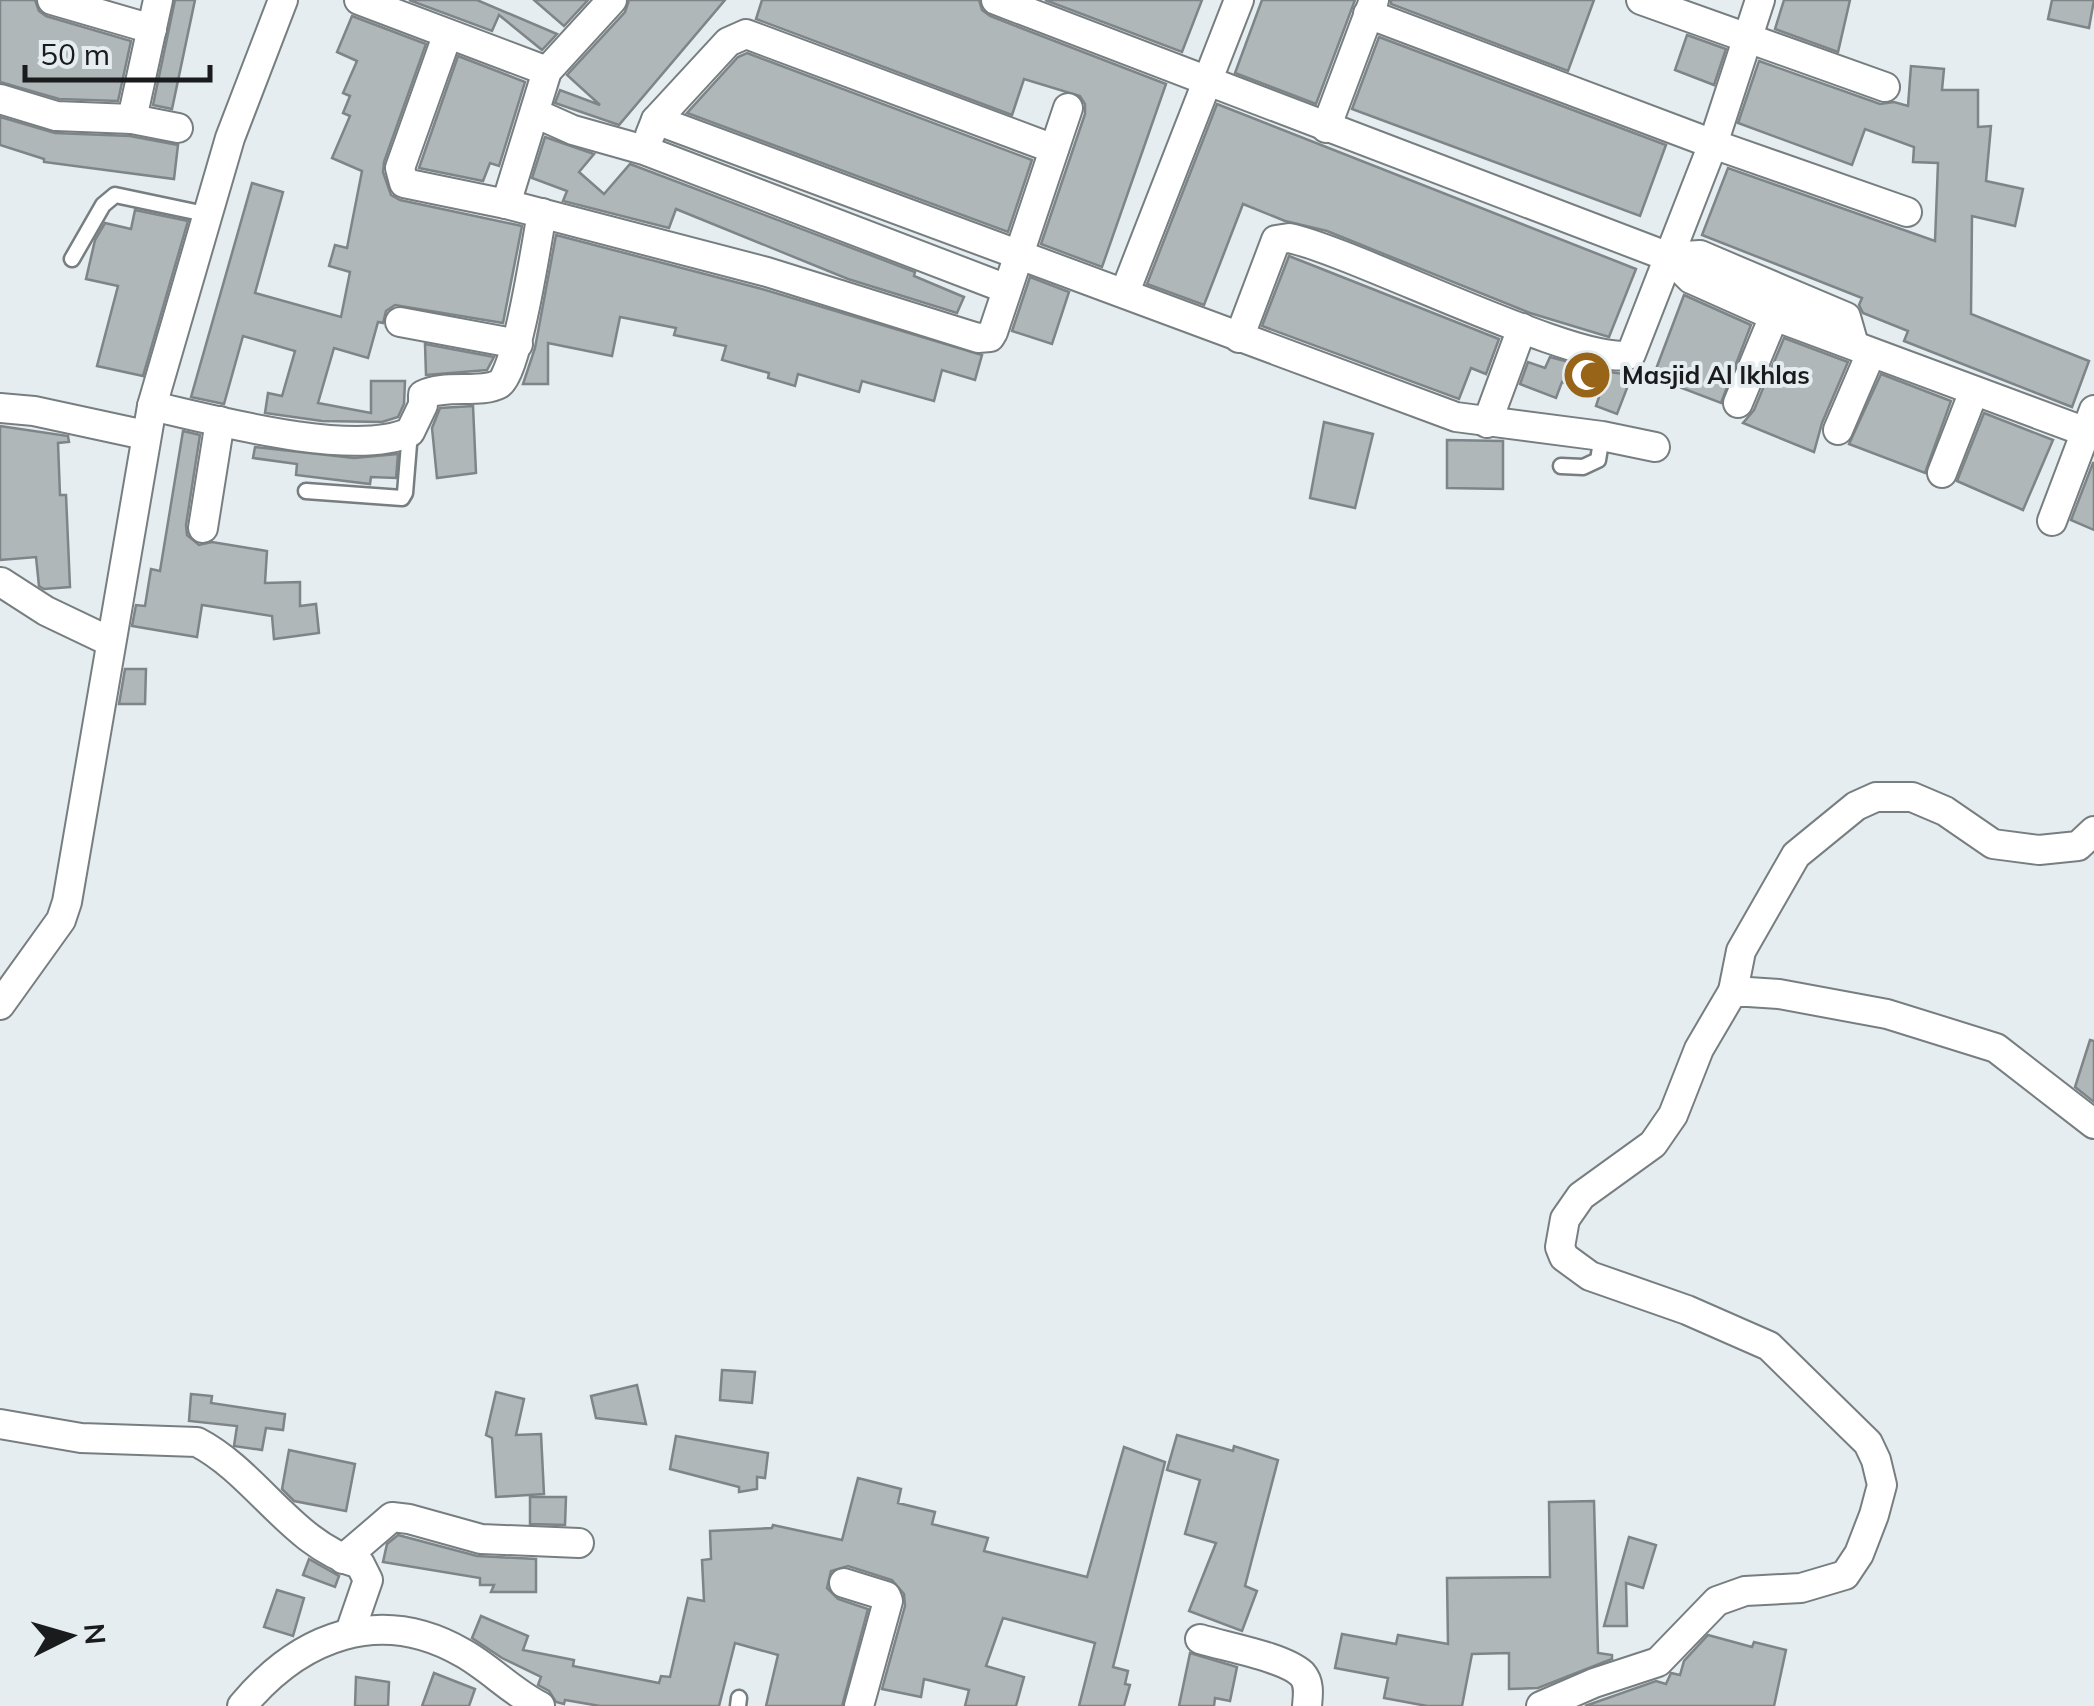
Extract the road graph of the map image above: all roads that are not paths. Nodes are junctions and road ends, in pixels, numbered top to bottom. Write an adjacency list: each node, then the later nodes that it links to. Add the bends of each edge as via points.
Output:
1 (52, 0): 11 (street)
2 (158, 0): 11 (street)
3 (283, 0): 30 (street)
4 (359, 0): 12 (street)
5 (612, 0): 14 (street)
6 (996, 0): 15 (street)
7 (1239, 0): 15 (street)
8 (1641, 0): 13 (street)
9 (1760, 0): 13 (street)
10 (1371, 7): 23 (street); 24 (street)
11 (152, 29): 20 (street)
12 (447, 36): 14 (street); 27 (street, via 401,178 412,186)
13 (1748, 40): 16 (street); 24 (street)
14 (547, 70): 19 (street)
15 (1208, 83): 23 (street); 36 (street)
16 (1885, 87)
17 (0, 98): 20 (street, via 56,116)
18 (1068, 108): 25 (street)
19 (535, 113): 26 (street); 27 (street)
20 (132, 119): 22 (street)
21 (656, 120): 25 (street, via 728,42 746,34); 26 (street); 31 (street)
22 (178, 128)
23 (1326, 128): 32 (street)
24 (1713, 144): 28 (street); 32 (street)
25 (1054, 149): 31 (street)
26 (644, 150): 34 (street)
27 (506, 204): 29 (street)
28 (1906, 212)
29 (542, 213): 35 (street, via 767,272 978,338 993,332); 41 (street)
30 (206, 214): 33 (lane, via 115,195); 45 (street)
31 (1016, 252): 34 (street); 35 (street); 36 (street)
32 (1669, 256): 37 (street, via 1691,279); 39 (street, via 1632,354 1611,357); 42 (street, via 1700,256 1846,316)
33 (72, 258)
34 (969, 274): 35 (street)
35 (1007, 289)
36 (1125, 292): 40 (street)
37 (1774, 316): 42 (street); 44 (street)
38 (400, 322): 41 (street)
39 (1522, 328): 40 (street, via 1282,238); 48 (street)
40 (1238, 338): 48 (street, via 1456,417)
41 (518, 344): 51 (street, via 496,386 423,395)
42 (1862, 348): 43 (street); 50 (street)
43 (1974, 391): 49 (street); 56 (street)
44 (1738, 403)
45 (152, 406): 47 (street); 52 (street)
46 (0, 408): 52 (street)
47 (220, 421): 51 (street, via 282,435 346,439 386,440); 59 (street)
48 (1487, 422): 53 (street)
49 (2091, 426): 58 (street)
50 (1838, 430)
51 (410, 432): 57 (lane, via 402,498)
52 (145, 435): 61 (street)
53 (1602, 436): 54 (street); 55 (lane, via 1598,460 1583,468)
54 (1655, 447)
55 (1561, 466)
56 (1942, 473)
57 (306, 492)
58 (2052, 521)
59 (202, 528)
60 (1, 582): 61 (street)
61 (111, 642): 64 (street, via 67,902)
62 (2094, 831): 63 (street, via 2078,846 1994,844 1945,810 1912,798 1876,797 1796,855 1741,951)
63 (1734, 990): 65 (street, via 1887,1014 1996,1048); 76 (street, via 1699,1048 1673,1115 1652,1144 1581,1196 1565,1220 1560,1247 1590,1276 1769,1346 1868,1442 1882,1485 1852,1565 1810,1586 1728,1595 1658,1662)
64 (0, 1005)
65 (2094, 1124)
66 (0, 1424): 68 (street, via 81,1438 197,1442 292,1525)
67 (579, 1544): 68 (street, via 480,1539 392,1517)
68 (343, 1559): 70 (street, via 360,1564 368,1580)
69 (844, 1583): 74 (street, via 888,1601)
70 (350, 1632): 72 (street, via 319,1641 284,1664); 73 (street, via 428,1635)
71 (1200, 1639): 75 (street, via 1300,1672)
72 (242, 1706)
73 (540, 1706)
74 (859, 1706)
75 (1307, 1706)
76 (1541, 1706)

